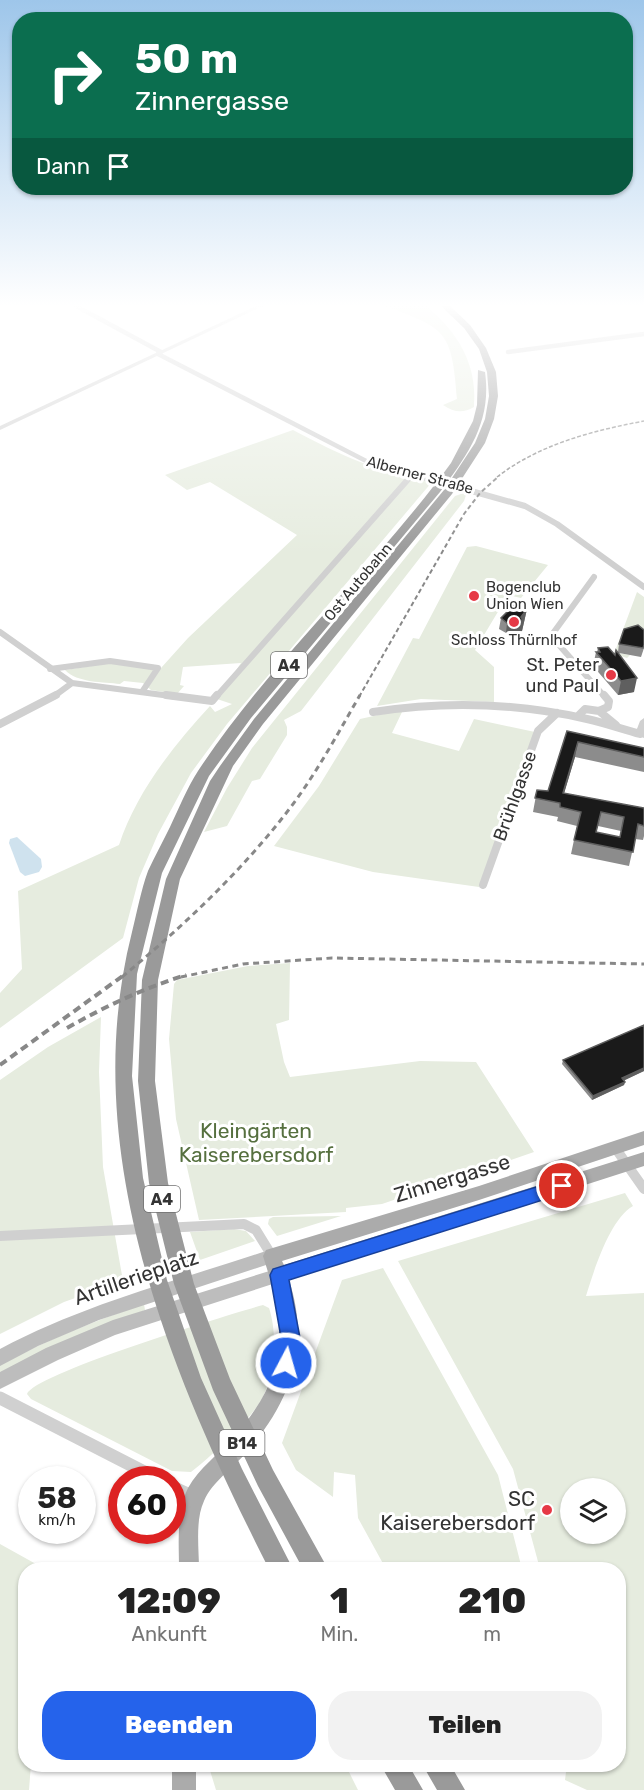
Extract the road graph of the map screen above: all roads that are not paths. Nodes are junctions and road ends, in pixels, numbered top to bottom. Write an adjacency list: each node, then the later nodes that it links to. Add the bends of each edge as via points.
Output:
1 (86, 388): 5 (street)
2 (225, 388): 6 (street, Alberner Straße, via 354,456)
3 (483, 388): 7 (highway, Ost Autobahn / A4, via 473,435 449,472)
4 (493, 388): 7 (highway, Ost Autobahn / A4, via 491,418 476,454 461,476)
5 (0, 428)
6 (412, 475): 9 (street, Alberner Straße, via 525,506 558,524); 16 (street)
7 (442, 491): 39 (highway, Ost Autobahn / A4, via 218,778 192,827 162,910 150,971 145,1045 147,1102 156,1176 176,1258 207,1351 250,1449); 41 (highway, Ost Autobahn / A4, via 233,731 202,776 162,854 143,909 130,970 123,1033 124,1106 151,1264 183,1361 226,1463)
8 (594, 577): 11 (street)
9 (644, 587)
10 (0, 632): 13 (street)
11 (551, 636): 17 (street, via 609,701 608,707)
12 (158, 668): 13 (street, via 110,661); 15 (street)
13 (50, 669): 14 (street)
14 (72, 683): 15 (street); 22 (street)
15 (142, 692): 16 (street)
16 (212, 701)
17 (600, 711): 20 (street, via 585,709); 23 (street)
18 (373, 712): 19 (street, via 438,705 531,708)
19 (557, 713): 20 (street); 25 (street, Brühlgasse, via 538,731)
20 (578, 716): 23 (street)
21 (644, 721): 24 (street)
22 (0, 724)
23 (618, 727): 24 (street)
24 (642, 734)
25 (483, 885)
26 (644, 1138): 27 (main road, Zinnergasse)
27 (616, 1149): 29 (street); 32 (main road, Zinnergasse)
28 (644, 1159): 29 (main road)
29 (628, 1166): 30 (street); 32 (main road)
30 (644, 1189)
31 (0, 1236): 32 (street, via 244,1224 256,1230)
32 (275, 1265): 33 (main road, Artillerieplatz, via 216,1275 134,1298 26,1342); 34 (main road, via 113,1328); 38 (main road, B14, via 291,1343 282,1382 262,1420)
33 (0, 1358)
34 (0, 1381)
35 (0, 1398): 36 (street)
36 (133, 1466)
37 (186, 1493): 38 (street)
38 (194, 1497): 40 (main road)
39 (311, 1560)
40 (189, 1562)
41 (277, 1562)
42 (184, 1772): 45 (main road)
43 (398, 1772): 46 (highway)
44 (440, 1772): 47 (highway)
45 (184, 1790)
46 (410, 1790)
47 (452, 1790)

